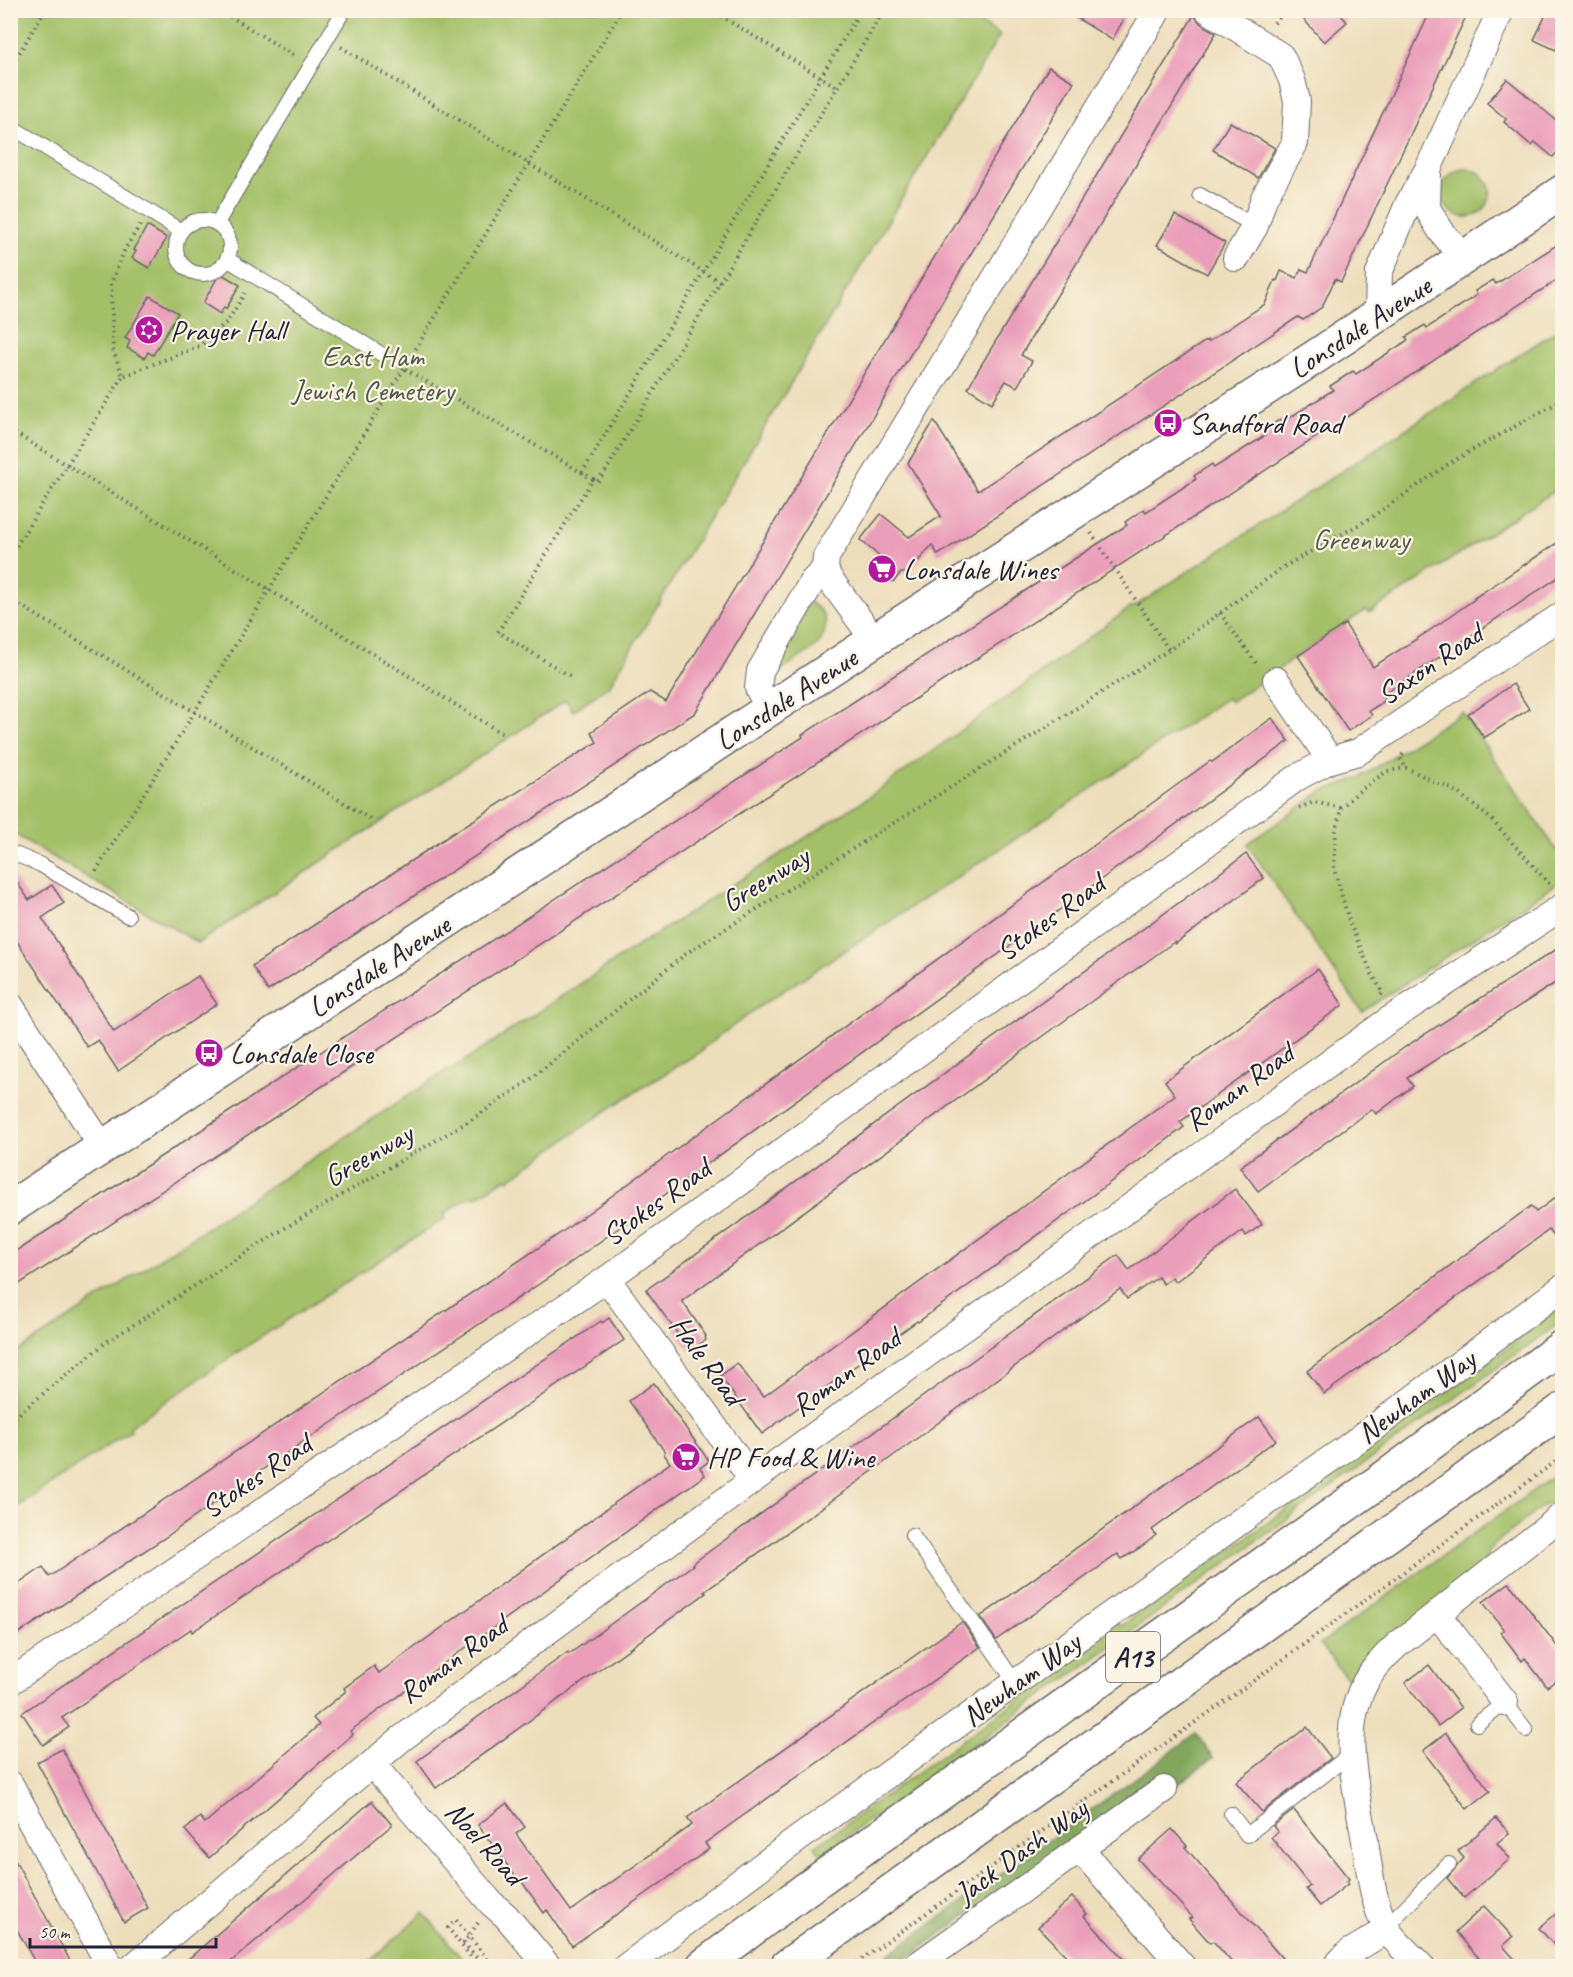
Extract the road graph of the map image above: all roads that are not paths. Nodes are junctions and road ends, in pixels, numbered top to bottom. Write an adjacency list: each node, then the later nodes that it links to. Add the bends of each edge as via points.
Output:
1 (344, 10): 9 (lane)
2 (1156, 10): 17 (street, via 826,557)
3 (1208, 10): 10 (street, via 1281,56 1297,101 1295,143 1264,198)
4 (1501, 10): 6 (street)
5 (10, 126): 11 (lane)
6 (1428, 169): 14 (street, via 1426,208); 15 (street, via 1408,204 1379,273)
7 (1563, 192): 14 (main road, Lonsdale Avenue)
8 (1200, 195): 10 (lane)
9 (217, 223): 11 (lane, via 194,221); 13 (lane, via 228,237)
10 (1255, 226): 12 (street)
11 (181, 231): 13 (lane, via 177,240 179,258 191,271 218,270)
12 (1236, 258)
13 (227, 259): 16 (lane)
14 (1464, 259): 15 (main road, Lonsdale Avenue)
15 (1378, 314): 19 (main road, Lonsdale Avenue)
16 (381, 354)
17 (825, 569): 19 (street); 21 (street, via 812,582 760,671 758,688)
18 (1563, 615): 22 (street, Saxon Road, via 1358,752)
19 (873, 641): 21 (main road, Lonsdale Avenue)
20 (1268, 674): 22 (street)
21 (769, 709): 27 (main road, Lonsdale Avenue)
22 (1330, 760): 29 (street, Stokes Road, via 1284,787)
23 (10, 856): 25 (lane, via 15,854 41,865)
24 (1559, 899): 33 (street, Roman Road)
25 (128, 916)
26 (10, 1005): 27 (street)
27 (103, 1148): 28 (main road, Lonsdale Avenue)
28 (10, 1208)
29 (608, 1279): 33 (street, Hale Road); 37 (street, Stokes Road)
30 (1563, 1288): 38 (street, Newham Way, via 1345,1449)
31 (1563, 1347): 54 (main road, Newham Way / A13)
32 (1563, 1410): 55 (main road, A13)
33 (753, 1480): 43 (street, Roman Road)
34 (1563, 1516): 36 (street)
35 (912, 1534): 38 (lane)
36 (1437, 1614): 39 (street); 42 (street, via 1380,1661 1364,1684 1352,1729)
37 (10, 1682)
38 (1016, 1682): 53 (street, Newham Way)
39 (1505, 1702): 40 (lane); 41 (lane)
40 (1477, 1724)
41 (1526, 1730)
42 (1352, 1753): 46 (lane, via 1247,1835); 49 (street, via 1374,1892)
43 (372, 1764): 51 (street, Roman Road); 52 (street, Noel Road, via 486,1911 506,1916)
44 (10, 1784): 50 (street)
45 (1164, 1789): 47 (street, Jack Dash Way)
46 (1231, 1814)
47 (1080, 1849): 56 (street, Jack Dash Way); 57 (street)
48 (1449, 1864): 49 (lane)
49 (1387, 1928): 58 (street, via 1347,1954); 59 (street)
50 (110, 1966)
51 (134, 1966)
52 (548, 1966)
53 (627, 1966)
54 (703, 1966)
55 (787, 1966)
56 (916, 1966)
57 (1182, 1966)
58 (1336, 1966)
59 (1421, 1966)

